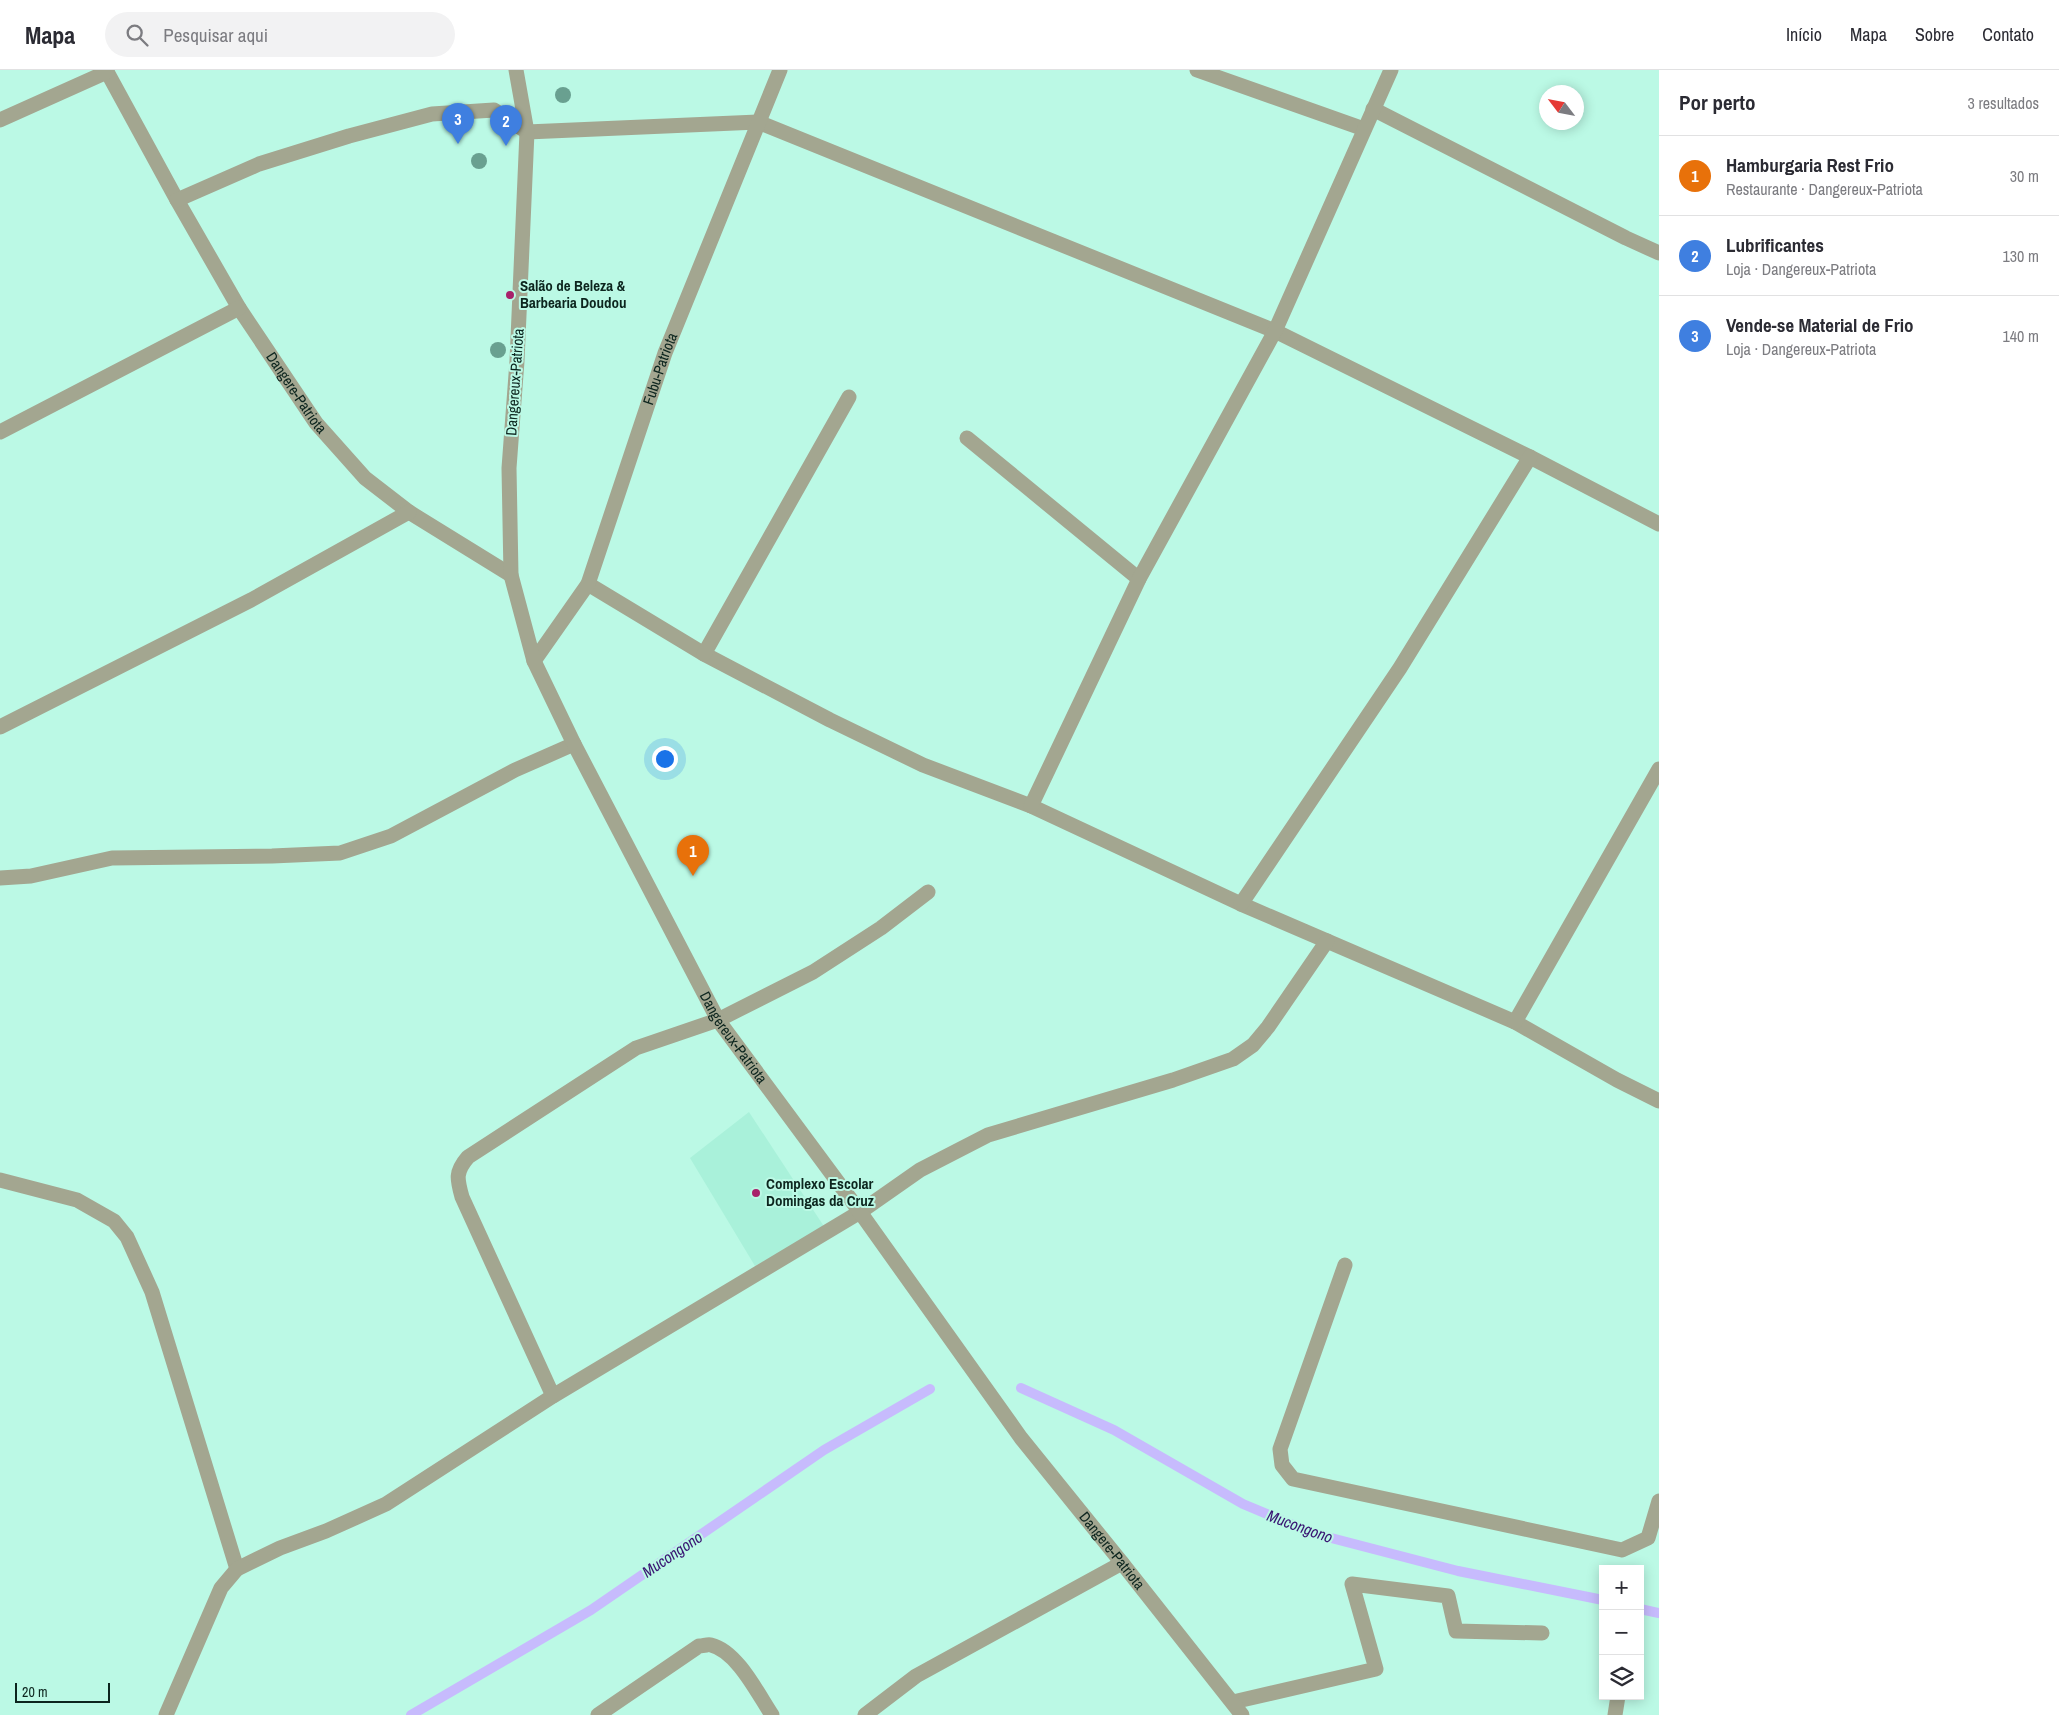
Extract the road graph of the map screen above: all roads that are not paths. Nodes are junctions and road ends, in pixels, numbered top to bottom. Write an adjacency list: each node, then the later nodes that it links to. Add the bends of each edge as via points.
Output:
1 (516, 70): 10 (street, Dangereux-Patriota)
2 (780, 70): 8 (street, Fubu-Patriota)
3 (1197, 70): 9 (street)
4 (1391, 70): 6 (street)
5 (107, 71): 7 (street); 11 (street, Dangere-Patriota)
6 (1373, 110): 9 (street); 12 (street)
7 (0, 120)
8 (758, 122): 10 (street); 14 (street); 23 (street, Fubu-Patriota, via 665,353)
9 (1364, 129): 14 (street)
10 (527, 132): 11 (street, via 494,110 432,114 259,164); 21 (street, Dangereux-Patriota, via 509,468)
11 (176, 200): 13 (street, Dangere-Patriota)
12 (1659, 253)
13 (239, 308): 16 (street); 19 (street, Dangere-Patriota, via 316,423 366,478)
14 (1275, 331): 18 (street); 22 (street)
15 (849, 397): 24 (street)
16 (0, 432)
17 (967, 438): 22 (street)
18 (1530, 457): 20 (street); 32 (street, via 1400,668)
19 (409, 512): 21 (street, Dangere-Patriota); 26 (street, via 252,600)
20 (1659, 524)
21 (511, 575): 25 (street)
22 (1139, 579): 29 (street)
23 (588, 584): 24 (street); 25 (street, Fubu-Patriota)
24 (704, 654): 29 (street, via 923,765)
25 (534, 661): 27 (street, Dangereux-Patriota)
26 (0, 727)
27 (574, 744): 30 (street, via 515,770 391,836 340,853 112,858 31,876); 34 (street, Dangereux-Patriota)
28 (1659, 770): 35 (street)
29 (1031, 806): 32 (street)
30 (0, 878)
31 (928, 892): 34 (street, via 881,928 813,972)
32 (1241, 904): 33 (street)
33 (1327, 941): 35 (street); 38 (street, via 1253,1045 1233,1059 988,1135 920,1170)
34 (718, 1020): 38 (street, Dangereux-Patriota); 41 (street, via 636,1048 468,1157 461,1166 457,1180 462,1197)
35 (1515, 1022): 36 (street)
36 (1659, 1101)
37 (0, 1180): 44 (street, via 77,1200 114,1220 127,1237 152,1292)
38 (860, 1212): 40 (street, Dangereux-Patriota); 41 (street)
39 (1345, 1265): 42 (street, via 1280,1449 1282,1465 1293,1479 1622,1550 1648,1538)
40 (983, 1385): 43 (street, Dangere-Patriota, via 1021,1438)
41 (553, 1396): 44 (street, via 386,1504)
42 (1659, 1501)
43 (1122, 1563): 47 (street, Dangere-Patriota); 51 (street, via 916,1676)
44 (238, 1569): 48 (street, via 221,1588)
45 (1542, 1633): 47 (street, via 1456,1631 1448,1596 1352,1584 1376,1669)
46 (1617, 1700): 53 (street)
47 (1233, 1702): 52 (street, Dangere-Patriota)
48 (166, 1715)
49 (598, 1715): 50 (street, via 699,1646 710,1645 722,1650 740,1667)
50 (772, 1715)
51 (865, 1715)
52 (1242, 1715)
53 (1615, 1715)

